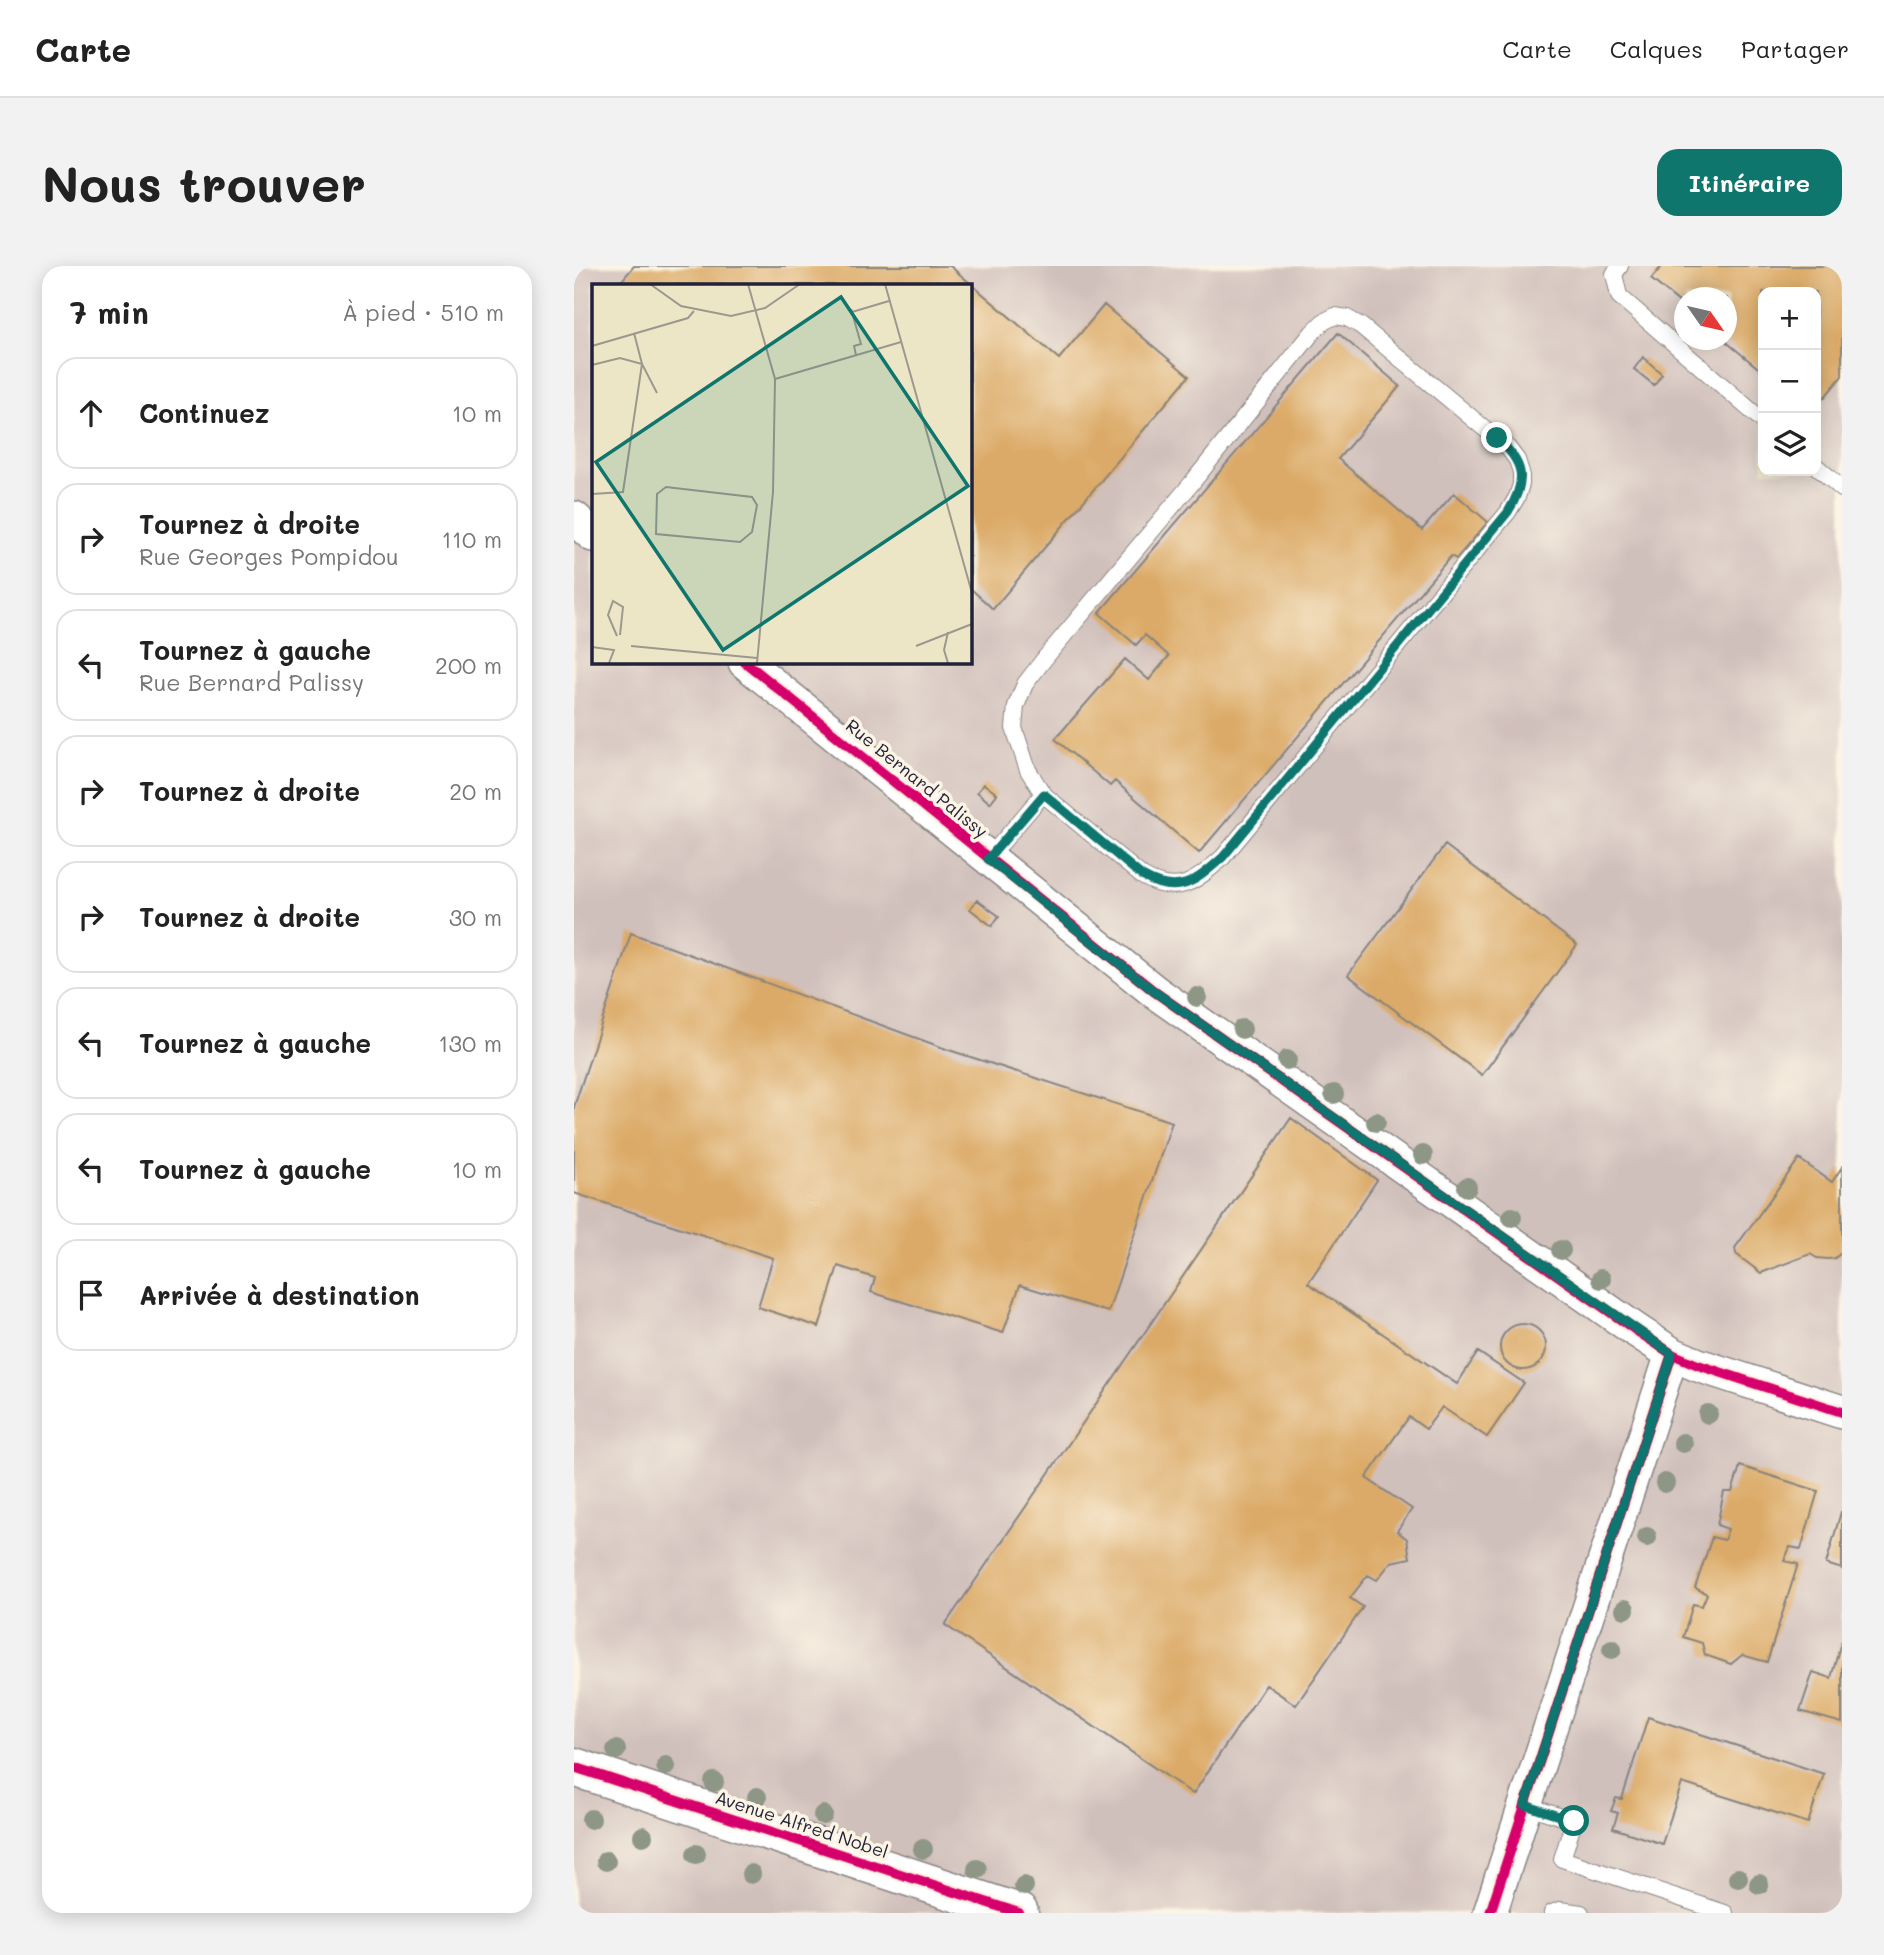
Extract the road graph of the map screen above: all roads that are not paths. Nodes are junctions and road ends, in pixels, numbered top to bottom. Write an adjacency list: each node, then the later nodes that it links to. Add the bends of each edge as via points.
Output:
1 (1620, 266): 2 (lane, via 1614,274 1619,296)
2 (1758, 417)
3 (1821, 470): 4 (lane)
4 (1842, 489)
5 (574, 519): 6 (street)
6 (592, 533)
7 (746, 663): 9 (street, Rue Bernard Palissy)
8 (1044, 794): 8 (lane, via 1158,886 1176,887 1195,880 1223,857 1508,512 1521,484 1517,460 1497,438 1361,326 1335,316 1323,321 1025,684 1014,728 1028,770); 9 (lane)
9 (988, 859): 10 (street, Rue Bernard Palissy, via 1155,992)
10 (1672, 1354): 11 (street, Rue Bernard Palissy); 13 (street)
11 (1842, 1412)
12 (574, 1768): 14 (street, Avenue Alfred Nobel)
13 (1525, 1805): 15 (street); 18 (lane, via 1574,1821 1562,1859)
14 (1019, 1913)
15 (1490, 1913)
16 (1552, 1913): 17 (lane)
17 (1581, 1913)
18 (1725, 1913)

